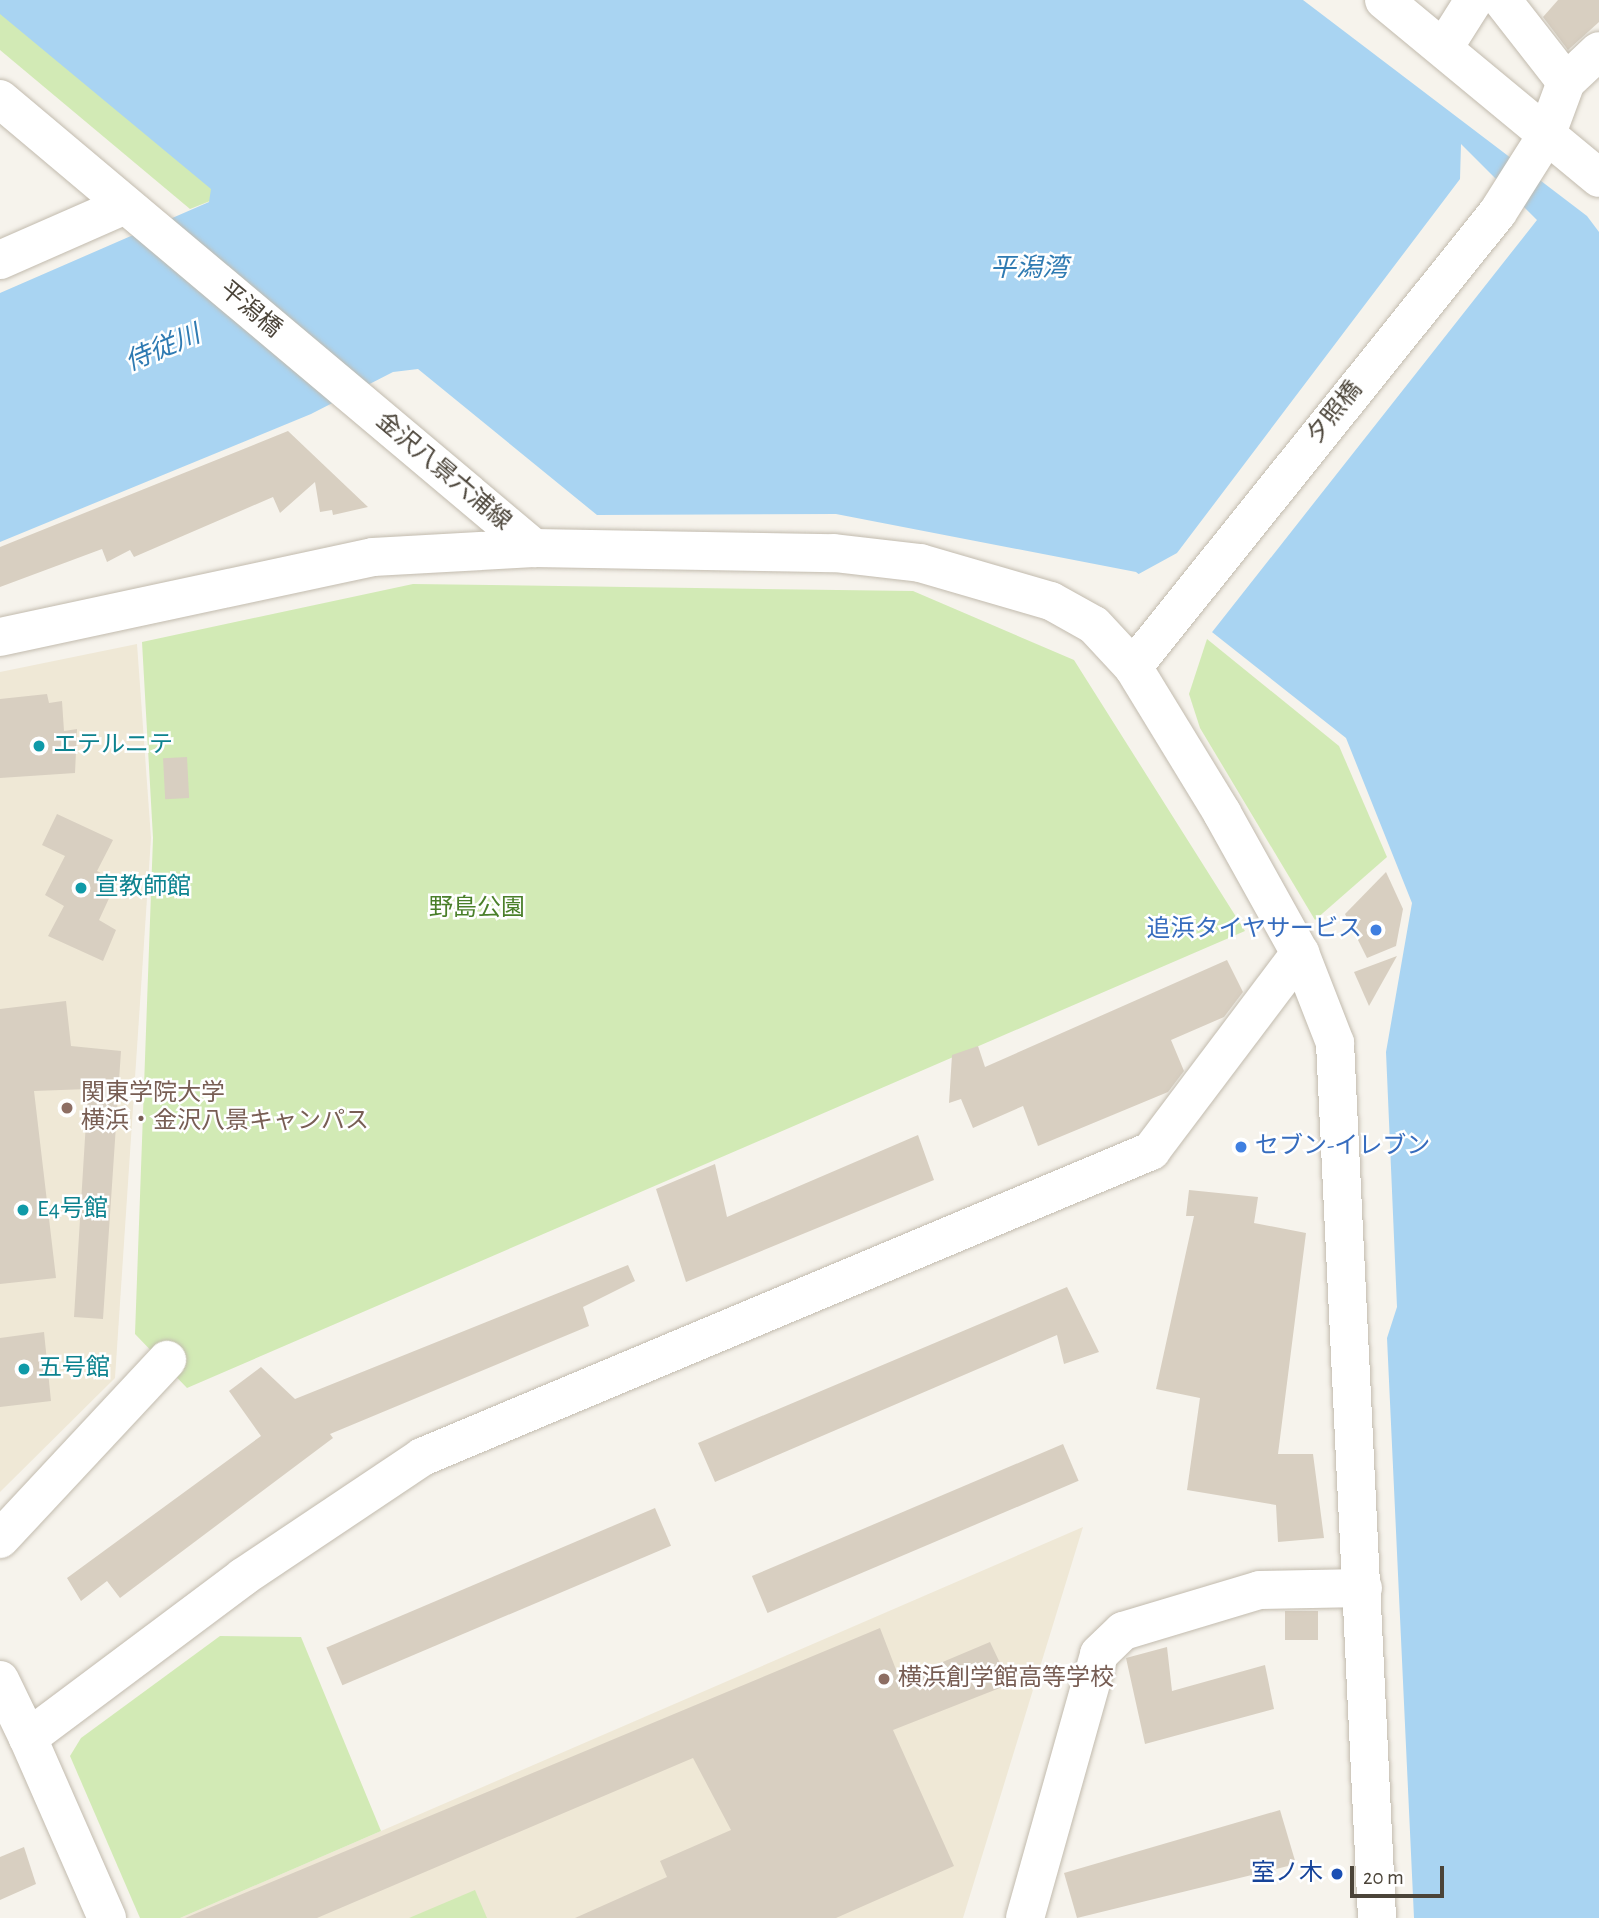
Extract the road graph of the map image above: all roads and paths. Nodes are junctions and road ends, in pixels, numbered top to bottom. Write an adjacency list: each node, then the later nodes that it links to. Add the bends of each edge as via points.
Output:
1 (1384, 0): 4 (street)
2 (1474, 0): 4 (street)
3 (1502, 0): 6 (street)
4 (1445, 46): 8 (street)
5 (1599, 51): 6 (street)
6 (1566, 82): 8 (street, 夕照橋)
7 (0, 99): 10 (street)
8 (1546, 136): 9 (street); 15 (street, 夕照橋, via 1498,212)
9 (1599, 178)
10 (136, 215): 11 (street); 12 (street, 平潟橋)
11 (0, 260)
12 (352, 395): 13 (street, 金沢八景六浦線)
13 (534, 548): 14 (street, via 373,556); 15 (street, via 834,553 919,563 1051,601 1094,625)
14 (0, 637)
15 (1133, 667): 16 (street)
16 (1300, 953): 19 (street, via 1335,1043); 21 (street, via 1151,1151 422,1457 243,1577)
17 (167, 1360): 18 (street)
18 (0, 1539)
19 (1363, 1588): 23 (street, via 1260,1590 1124,1632 1099,1654); 24 (street)
20 (0, 1680): 21 (street)
21 (28, 1738): 22 (street)
22 (107, 1918)
23 (1025, 1918)
24 (1377, 1918)

